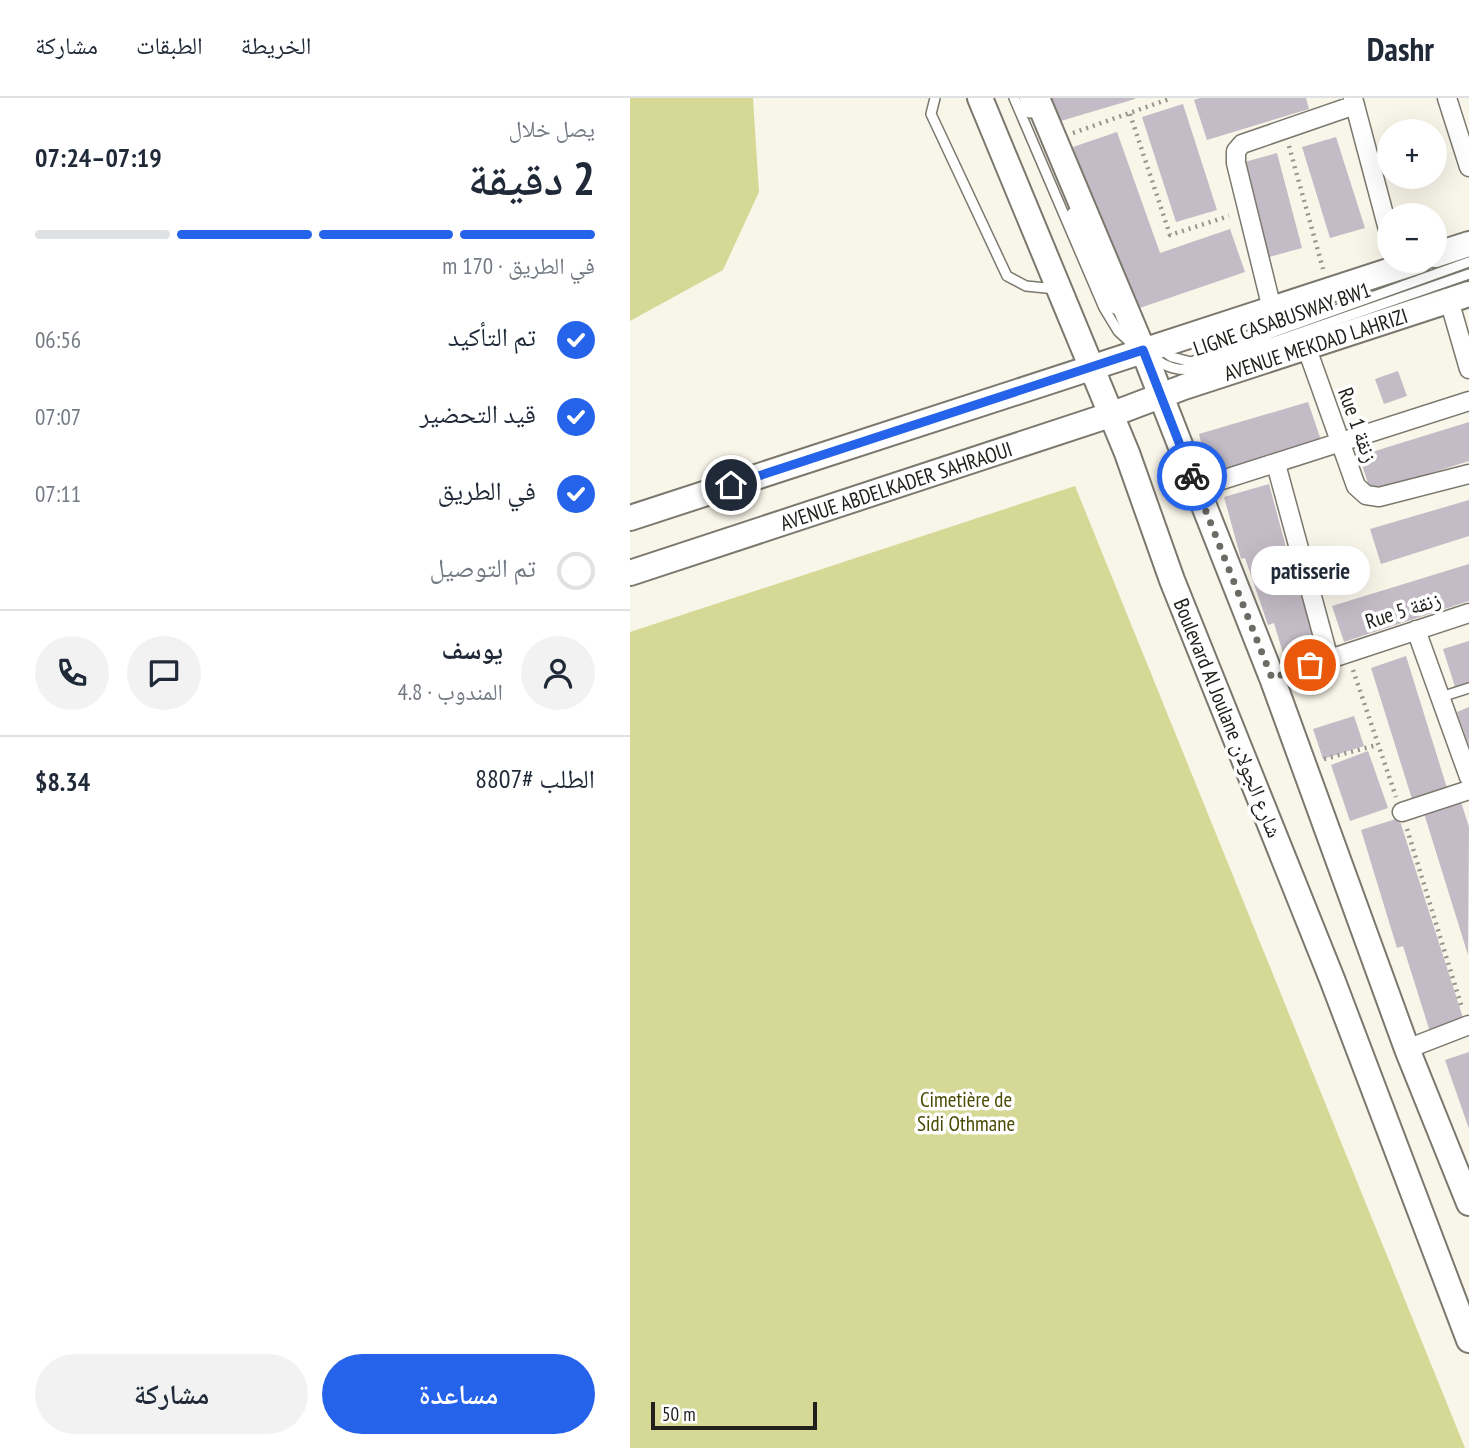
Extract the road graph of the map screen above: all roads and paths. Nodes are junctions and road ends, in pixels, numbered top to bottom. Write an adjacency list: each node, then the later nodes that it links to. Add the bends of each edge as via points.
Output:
1 (935, 98): 20 (lane, via 931,114 1007,276 1026,286)
2 (980, 98): 20 (main road, Boulevard Al Joulane شارع الجولان)
3 (1014, 98): 26 (lane, LIGNE CASABUSWAY BW1, via 1104,308 1133,345)
4 (1024, 98): 24 (lane, via 1108,300)
5 (1037, 98): 11 (main road)
6 (1171, 98): 9 (path)
7 (1447, 98): 12 (street)
8 (1354, 102): 10 (street); 13 (street)
9 (1130, 114): 11 (path); 14 (path, via 1170,235)
10 (1284, 129): 14 (street, via 1242,144 1236,151); 21 (path)
11 (1053, 139): 24 (main road)
12 (1469, 167)
13 (1381, 203)
14 (1247, 210): 23 (street)
15 (1469, 244): 16 (main road)
16 (1447, 252)
17 (1469, 262): 26 (lane, LIGNE CASABUSWAY BW1, via 1191,362)
18 (1377, 273): 21 (main road)
19 (1469, 275): 26 (lane, LIGNE CASABUSWAY BW1, via 1196,369 1163,366)
20 (1061, 290): 27 (main road, Boulevard Al Joulane شارع الجولان)
21 (1329, 290): 23 (main road)
22 (1459, 297): 25 (main road, AVENUE MEKDAD LAHRIZI); 28 (street)
23 (1272, 309): 26 (main road)
24 (1132, 327): 26 (main road)
25 (1306, 346): 29 (main road, AVENUE MEKDAD LAHRIZI); 32 (street, Rue 1 زنقة)
26 (1148, 348): 27 (main road); 29 (main road)
27 (1091, 368): 31 (main road, Boulevard Al Joulane شارع الجولان); 36 (main road)
28 (1469, 369)
29 (1161, 395): 31 (main road, AVENUE ABDELKADER SAHRAOUI); 35 (main road)
30 (1469, 401): 32 (street)
31 (1110, 415): 37 (main road, AVENUE ABDELKADER SAHRAOUI); 53 (main road, Boulevard Al Joulane شارع الجولان)
32 (1340, 443): 33 (street); 34 (street, Rue 1 زنقة, via 1356,486 1366,495 1379,498)
33 (1276, 464): 35 (street); 41 (street)
34 (1469, 474)
35 (1197, 488): 42 (main road)
36 (630, 518)
37 (630, 573)
38 (1469, 612): 39 (street, Rue 5 زنقة)
39 (1416, 630): 40 (street, Rue 5 زنقة); 44 (street)
40 (1347, 653): 41 (street, Rue 5 زنقة); 45 (path)
41 (1329, 659): 42 (street, Rue 5 زنقة)
42 (1272, 678): 46 (main road)
43 (1469, 688): 44 (lane)
44 (1441, 697): 47 (street)
45 (1377, 745): 46 (path); 49 (path)
46 (1303, 765): 51 (main road)
47 (1469, 778)
48 (1469, 790): 49 (street)
49 (1402, 812): 50 (path)
50 (1468, 1025): 51 (street)
51 (1407, 1049): 52 (main road)
52 (1469, 1203)
53 (1469, 1340)

